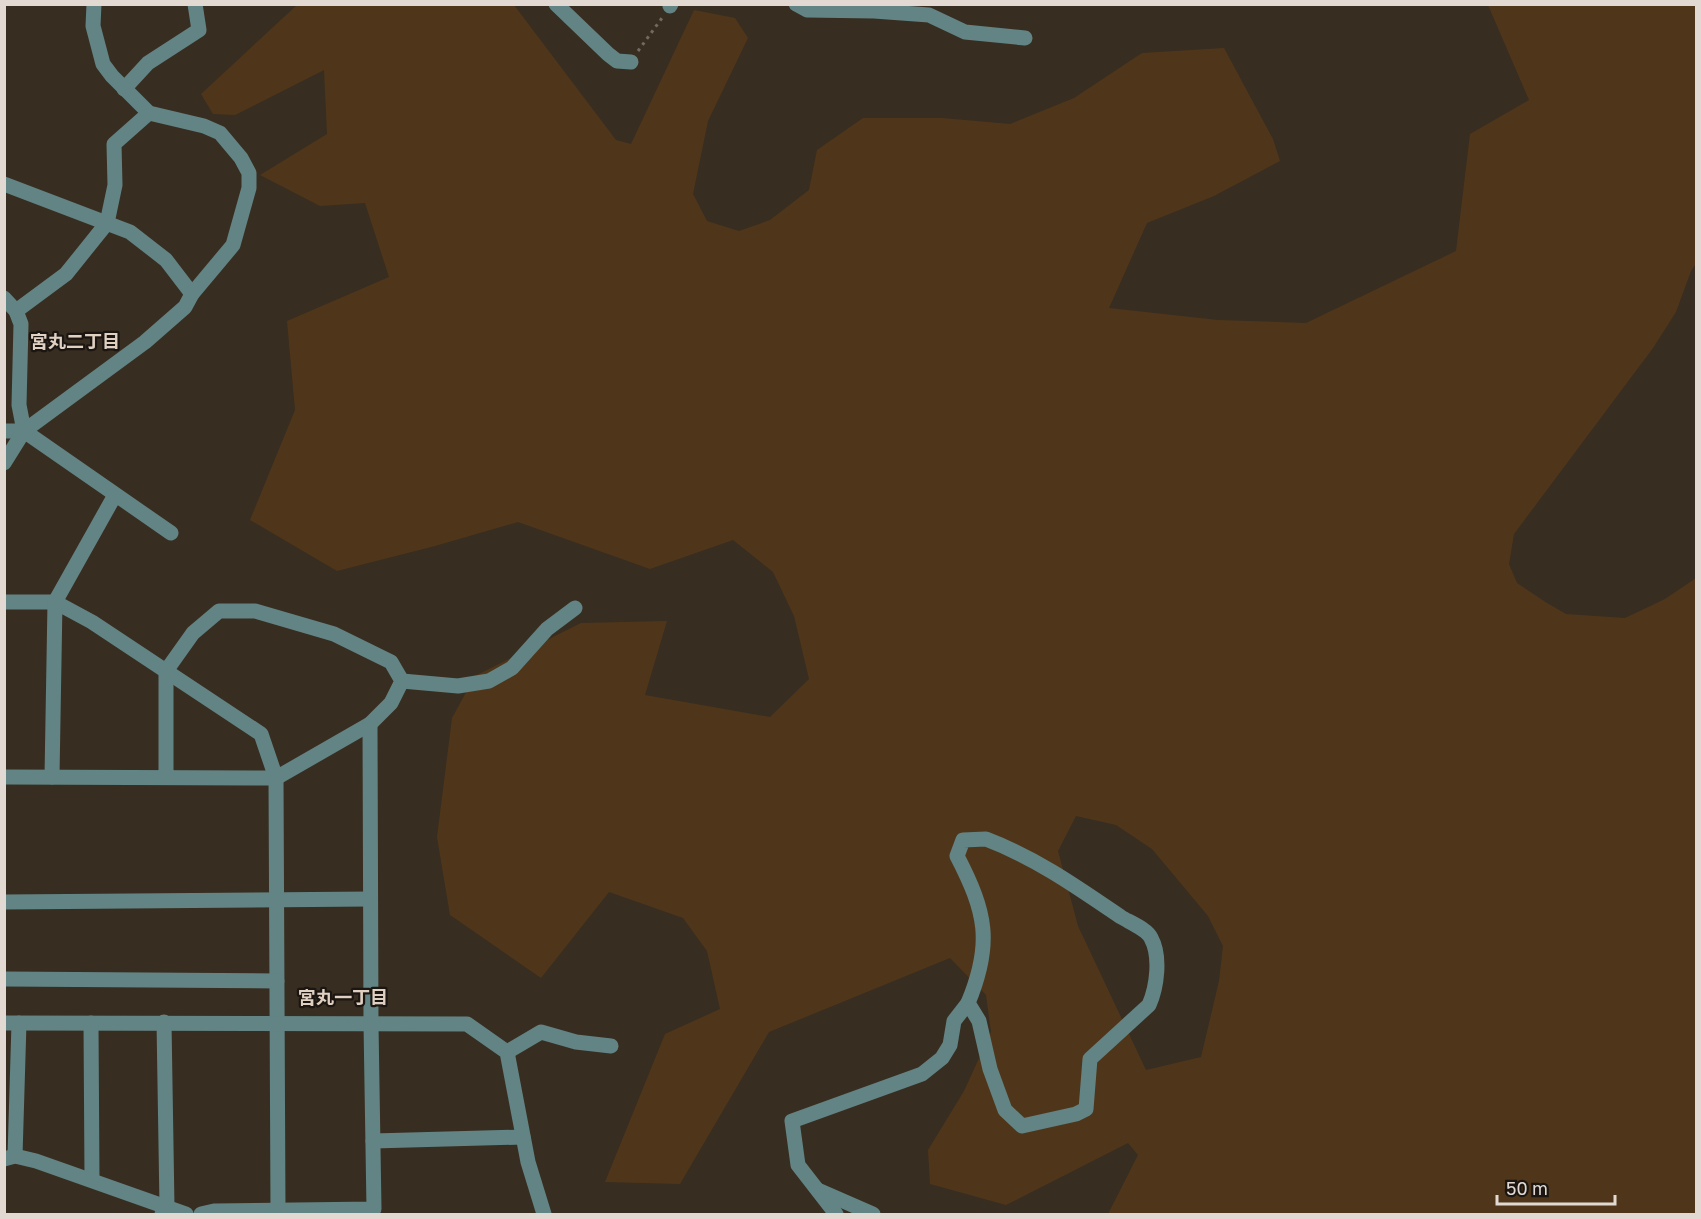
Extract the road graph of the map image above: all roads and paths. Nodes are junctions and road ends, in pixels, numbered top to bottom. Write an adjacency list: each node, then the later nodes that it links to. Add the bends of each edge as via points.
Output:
1 (94, 4): 9 (street, via 93,26 103,64)
2 (195, 4): 9 (street, via 199,30 147,63)
3 (556, 4): 8 (street, via 617,61)
4 (796, 4): 6 (street, via 807,10)
5 (671, 5): 8 (path)
6 (873, 8): 7 (street, via 928,15 965,32)
7 (1025, 38)
8 (631, 62)
9 (124, 89): 10 (street)
10 (149, 113): 12 (street, via 114,144 115,185); 13 (street, via 220,133 249,173 249,188 233,245)
11 (4, 184): 12 (street)
12 (107, 223): 13 (street, via 129,232 166,260); 15 (street, via 66,274)
13 (192, 294): 17 (street, via 185,307 145,342)
14 (4, 298): 15 (street)
15 (16, 311): 17 (street, via 21,324 19,405)
16 (4, 431): 17 (street)
17 (24, 431): 18 (street); 19 (street)
18 (4, 463)
19 (115, 495): 20 (street); 22 (street)
20 (171, 533)
21 (4, 602): 22 (street)
22 (55, 602): 24 (street); 28 (street)
23 (575, 608): 25 (street, via 547,629 512,668 489,681 458,686)
24 (166, 671): 25 (street, via 193,633 219,611 255,611 334,634 391,662); 29 (street); 30 (street, via 261,734)
25 (402, 681): 26 (street, via 392,703)
26 (370, 724): 30 (street); 31 (street)
27 (4, 777): 28 (street)
28 (52, 777): 29 (street)
29 (166, 777): 30 (street)
30 (276, 777): 32 (street)
31 (370, 898): 32 (street); 41 (street)
32 (276, 900): 33 (street); 35 (street)
33 (4, 902)
34 (4, 979): 35 (street)
35 (277, 981): 40 (street)
36 (968, 1003): 36 (street, via 978,1021 1005,1110 1022,1126 1076,1114 1086,1109 1090,1059 1149,1005 1154,994 1156,955 1151,936 1017,851 986,839 963,840 957,856 973,889 984,929 978,978); 48 (street, via 954,1021 950,1045 942,1058 922,1074 792,1121 798,1165)
37 (164, 1022): 39 (street); 40 (street); 49 (street)
38 (12, 1023): 39 (street); 46 (street)
39 (91, 1023): 47 (street)
40 (277, 1023): 41 (street); 50 (street)
41 (371, 1024): 43 (street, via 467,1024); 45 (street)
42 (611, 1046): 43 (street, via 576,1042 542,1032)
43 (507, 1052): 44 (street)
44 (523, 1137): 45 (street); 53 (street)
45 (373, 1141): 50 (street, via 374,1209)
46 (10, 1158): 47 (street, via 36,1161)
47 (92, 1180): 49 (street)
48 (816, 1190): 54 (street); 55 (street)
49 (164, 1211): 51 (street)
50 (278, 1211): 52 (street, via 214,1211)
51 (186, 1215)
52 (201, 1215)
53 (544, 1215)
54 (836, 1215)
55 (873, 1215)

